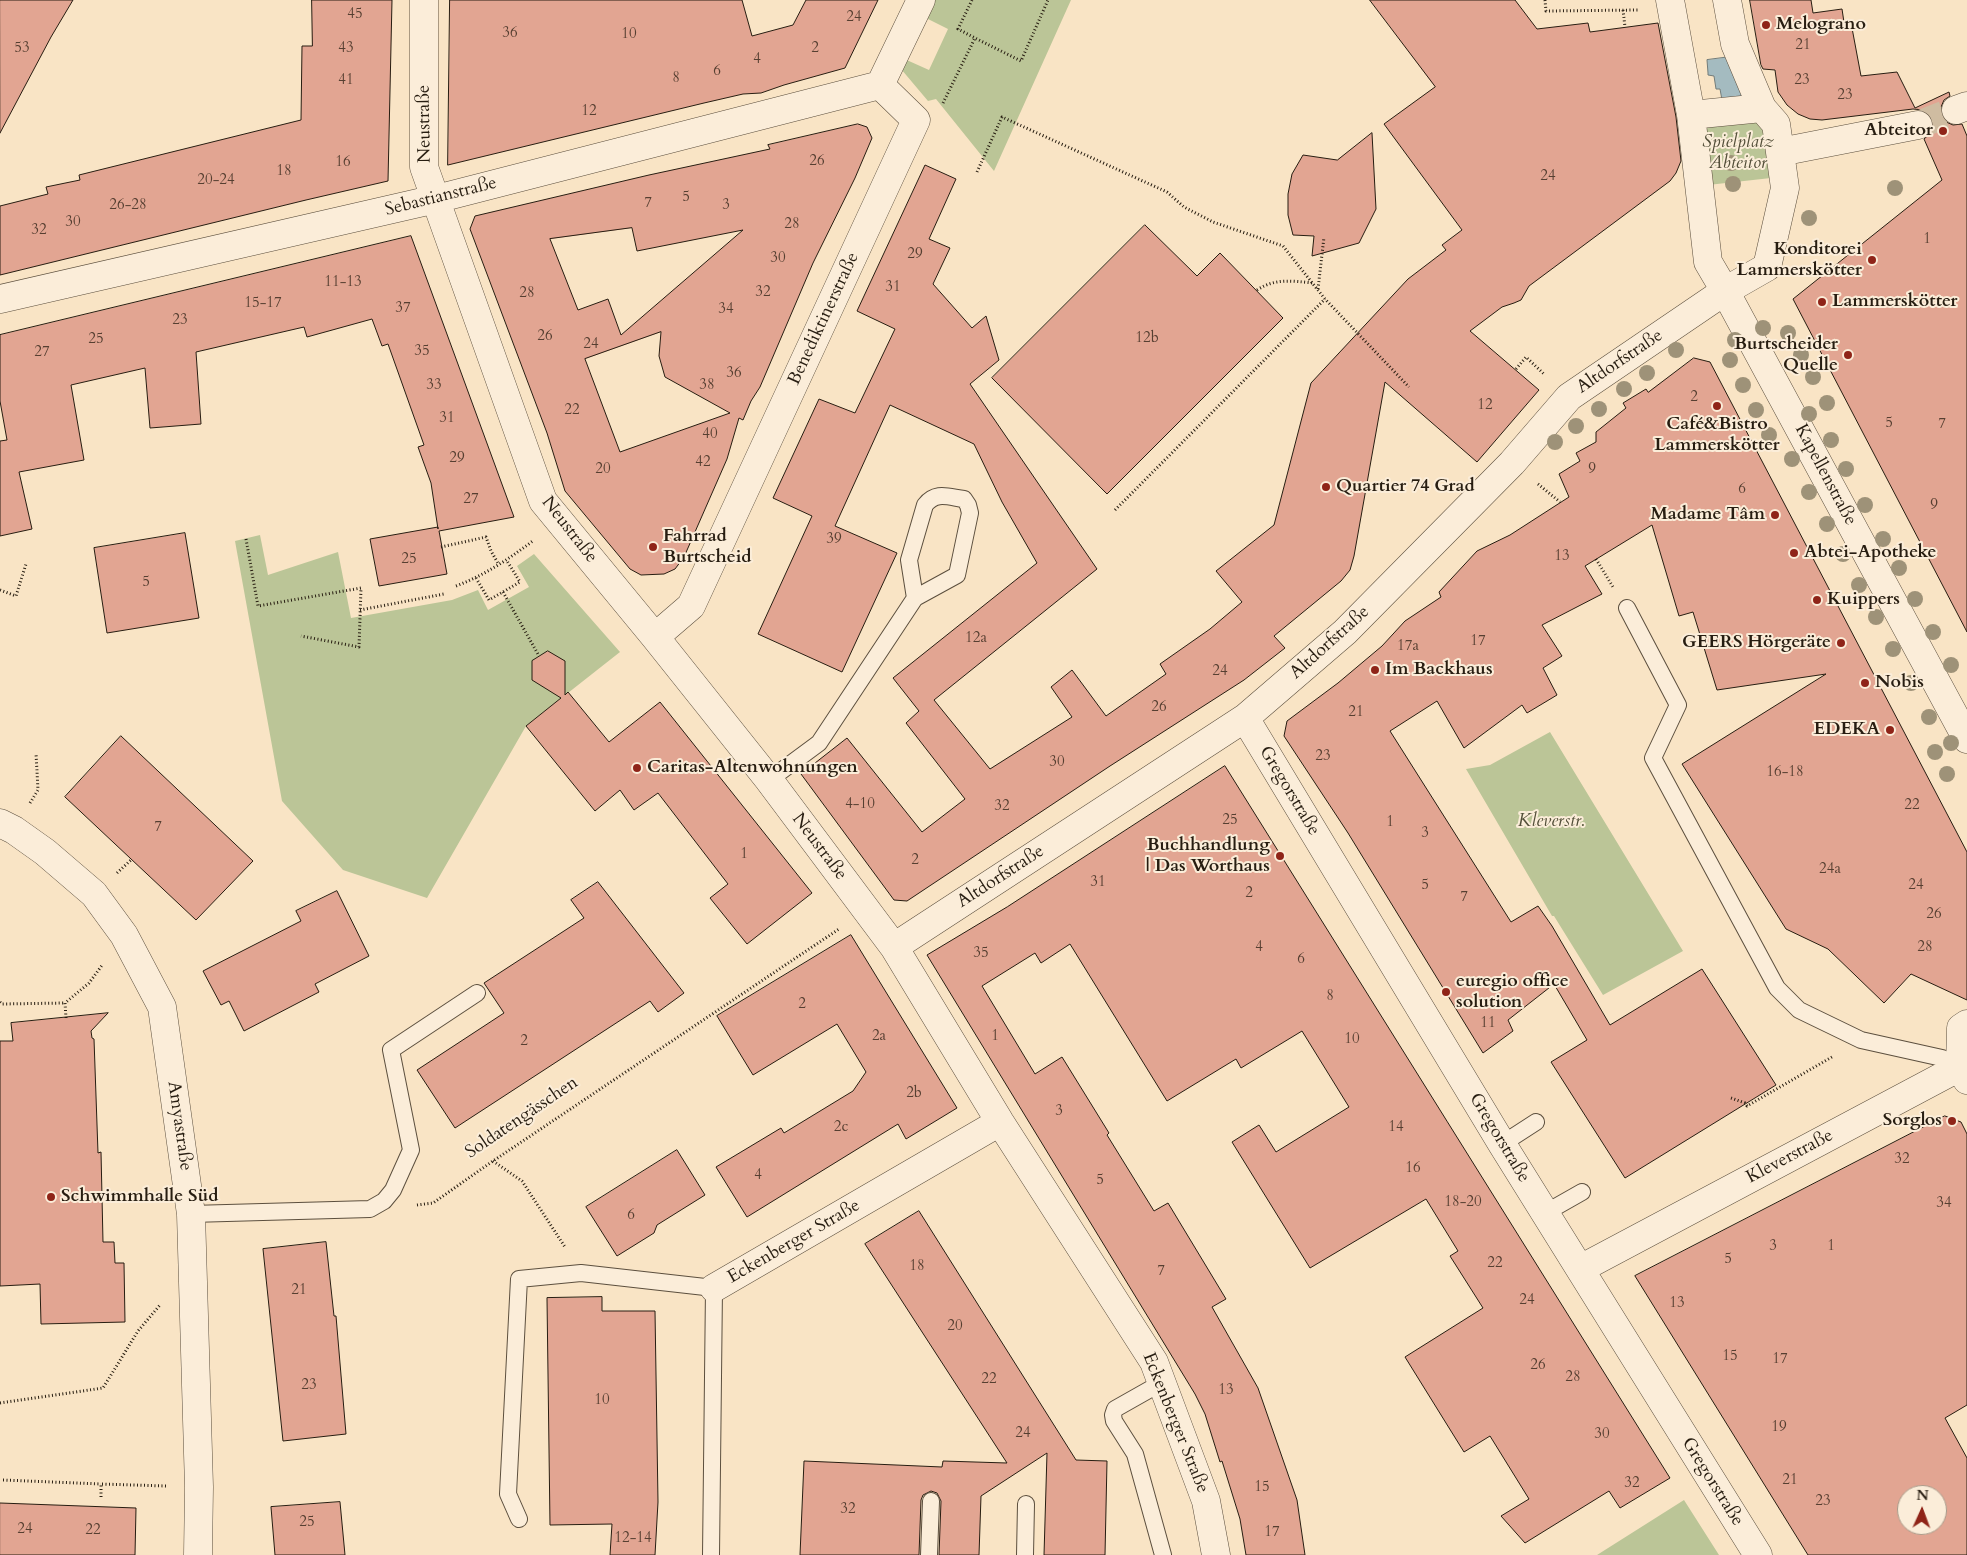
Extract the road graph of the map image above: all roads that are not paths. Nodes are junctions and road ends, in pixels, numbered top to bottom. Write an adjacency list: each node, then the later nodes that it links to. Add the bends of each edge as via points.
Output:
1 (424, 0): 10 (street, Neustraße, via 424,167)
2 (921, 0): 5 (street)
3 (1670, 0): 7 (street, Kapellenstraße)
4 (1726, 0): 6 (street, Altdorfstraße, via 1734,44)
5 (880, 85): 10 (street, Sebastianstraße); 15 (street, Benediktinerstraße, via 916,120 691,606)
6 (1762, 108): 7 (street); 9 (street, Altdorfstraße, via 1776,124)
7 (1691, 115): 11 (street, Kapellenstraße, via 1708,262)
8 (1918, 125): 9 (street)
9 (1780, 152): 11 (street, Altdorfstraße, via 1785,188 1767,267)
10 (436, 199): 12 (street, Sebastianstraße); 15 (street, Neustraße, via 543,501)
11 (1725, 291): 16 (street, Altdorfstraße, via 1569,396 1512,463 1345,632); 17 (street, Kapellenstraße)
12 (0, 299)
13 (915, 598): 13 (lane, via 909,560 925,505 930,498 939,496 964,500 970,513 957,575); 18 (lane, via 819,742)
14 (1627, 608): 23 (lane, via 1678,705 1653,758 1777,988 1799,1010 1861,1040 1942,1058)
15 (655, 637): 18 (street, Neustraße)
16 (1245, 718): 20 (street, Altdorfstraße); 26 (street, Gregorstraße)
17 (1967, 739)
18 (769, 780): 20 (street, Neustraße)
19 (7, 826): 29 (street, Amyastraße, via 45,852 94,894 124,935 162,1007)
20 (894, 947): 24 (street, Eckenberger Straße)
21 (477, 993): 29 (lane, via 391,1050 411,1150 393,1190 384,1201 370,1210)
22 (1967, 1024): 23 (street, via 1961,1028)
23 (1964, 1074): 30 (street, Kleverstraße)
24 (1000, 1122): 31 (street, Eckenberger Straße); 32 (street, Eckenberger Straße, via 1154,1362)
25 (1536, 1122): 26 (lane)
26 (1502, 1144): 28 (street, Gregorstraße)
27 (1582, 1192): 28 (lane)
28 (1545, 1213): 30 (street, Gregorstraße)
29 (191, 1214): 36 (street, Amyastraße)
30 (1580, 1269): 42 (street, Gregorstraße)
31 (714, 1288): 35 (lane, via 581,1273 519,1279 508,1494); 37 (lane, Eckenberger Straße)
32 (1161, 1383): 40 (lane, via 1115,1409 1113,1415 1135,1454); 41 (street, Eckenberger Straße, via 1206,1501)
33 (930, 1501): 38 (lane)
34 (1026, 1504): 39 (lane)
35 (519, 1519)
36 (198, 1555)
37 (711, 1555)
38 (929, 1555)
39 (1025, 1555)
40 (1163, 1555)
41 (1216, 1555)
42 (1758, 1555)

